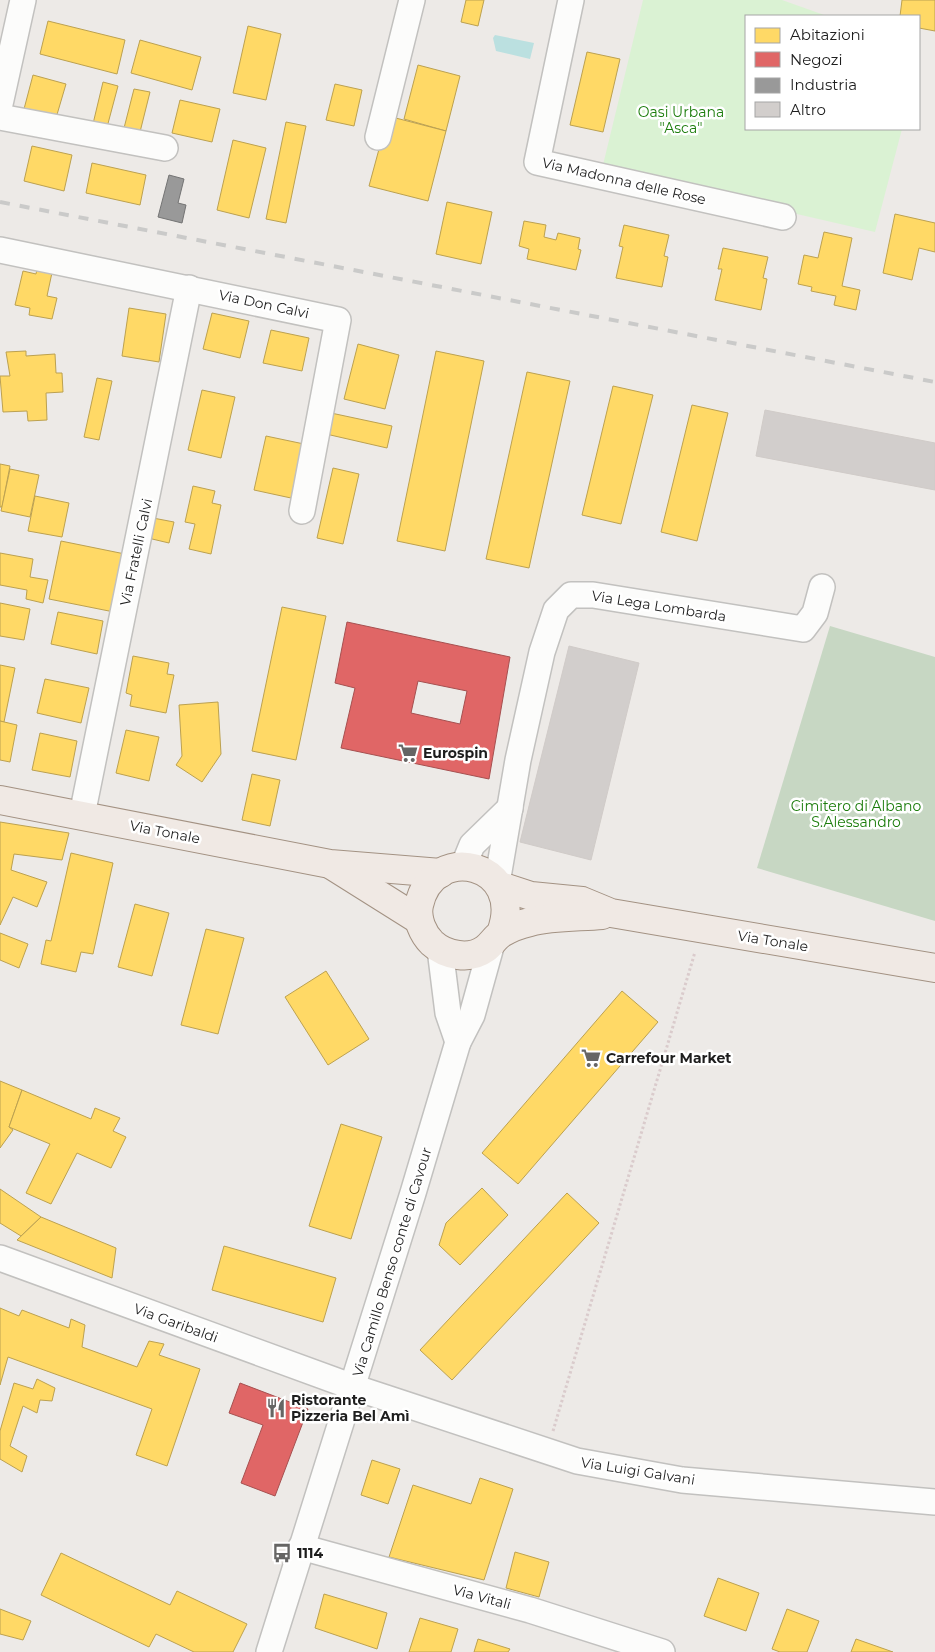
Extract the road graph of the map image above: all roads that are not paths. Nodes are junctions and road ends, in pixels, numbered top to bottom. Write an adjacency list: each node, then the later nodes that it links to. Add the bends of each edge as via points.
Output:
1 (23, 0): 4 (street)
2 (412, 0): 6 (street)
3 (571, 0): 8 (street, Via Madonna delle Rose, via 537,162)
4 (0, 104)
5 (0, 117): 7 (street)
6 (378, 137)
7 (165, 148)
8 (783, 217)
9 (0, 250): 10 (street, Via Don Calvi)
10 (190, 288): 11 (street, Via Don Calvi, via 338,320); 15 (street, Via Fratelli Calvi)
11 (302, 510)
12 (822, 587): 14 (street, Via Lega Lombarda, via 815,613 803,629 593,595 572,595 556,610 542,652)
13 (0, 800): 15 (main road, Via Tonale)
14 (510, 808): 17 (street); 18 (street, Via Lega Lombarda)
15 (82, 815): 16 (main road, Via Tonale)
16 (330, 864): 17 (main road, Via Tonale); 20 (main road, Via Tonale)
17 (452, 870): 18 (main road, Via Tonale, via 478,870); 20 (main road, via 429,882 422,894)
18 (498, 885): 19 (main road, Via Tonale, via 532,896 582,901); 21 (main road, via 507,909)
19 (611, 914): 21 (main road, Via Tonale, via 532,921); 23 (main road, Via Tonale)
20 (419, 920): 22 (main road, Via Tonale, via 425,934)
21 (496, 938): 22 (main road, Via Tonale, via 485,949 473,954 458,955); 24 (street, Via Camillo Benso conte di Cavour, via 472,1015)
22 (440, 949): 24 (street, via 448,1013)
23 (935, 968)
24 (458, 1042): 26 (street, Via Camillo Benso conte di Cavour)
25 (0, 1258): 26 (street, Via Garibaldi)
26 (353, 1387): 27 (street, Via Luigi Galvani, via 577,1461 682,1480); 28 (street, Via Camillo Benso conte di Cavour)
27 (935, 1502)
28 (301, 1547): 29 (street, Via Camillo Benso conte di Cavour); 30 (street, Via Vitali, via 530,1610)
29 (269, 1652)
30 (662, 1652)

